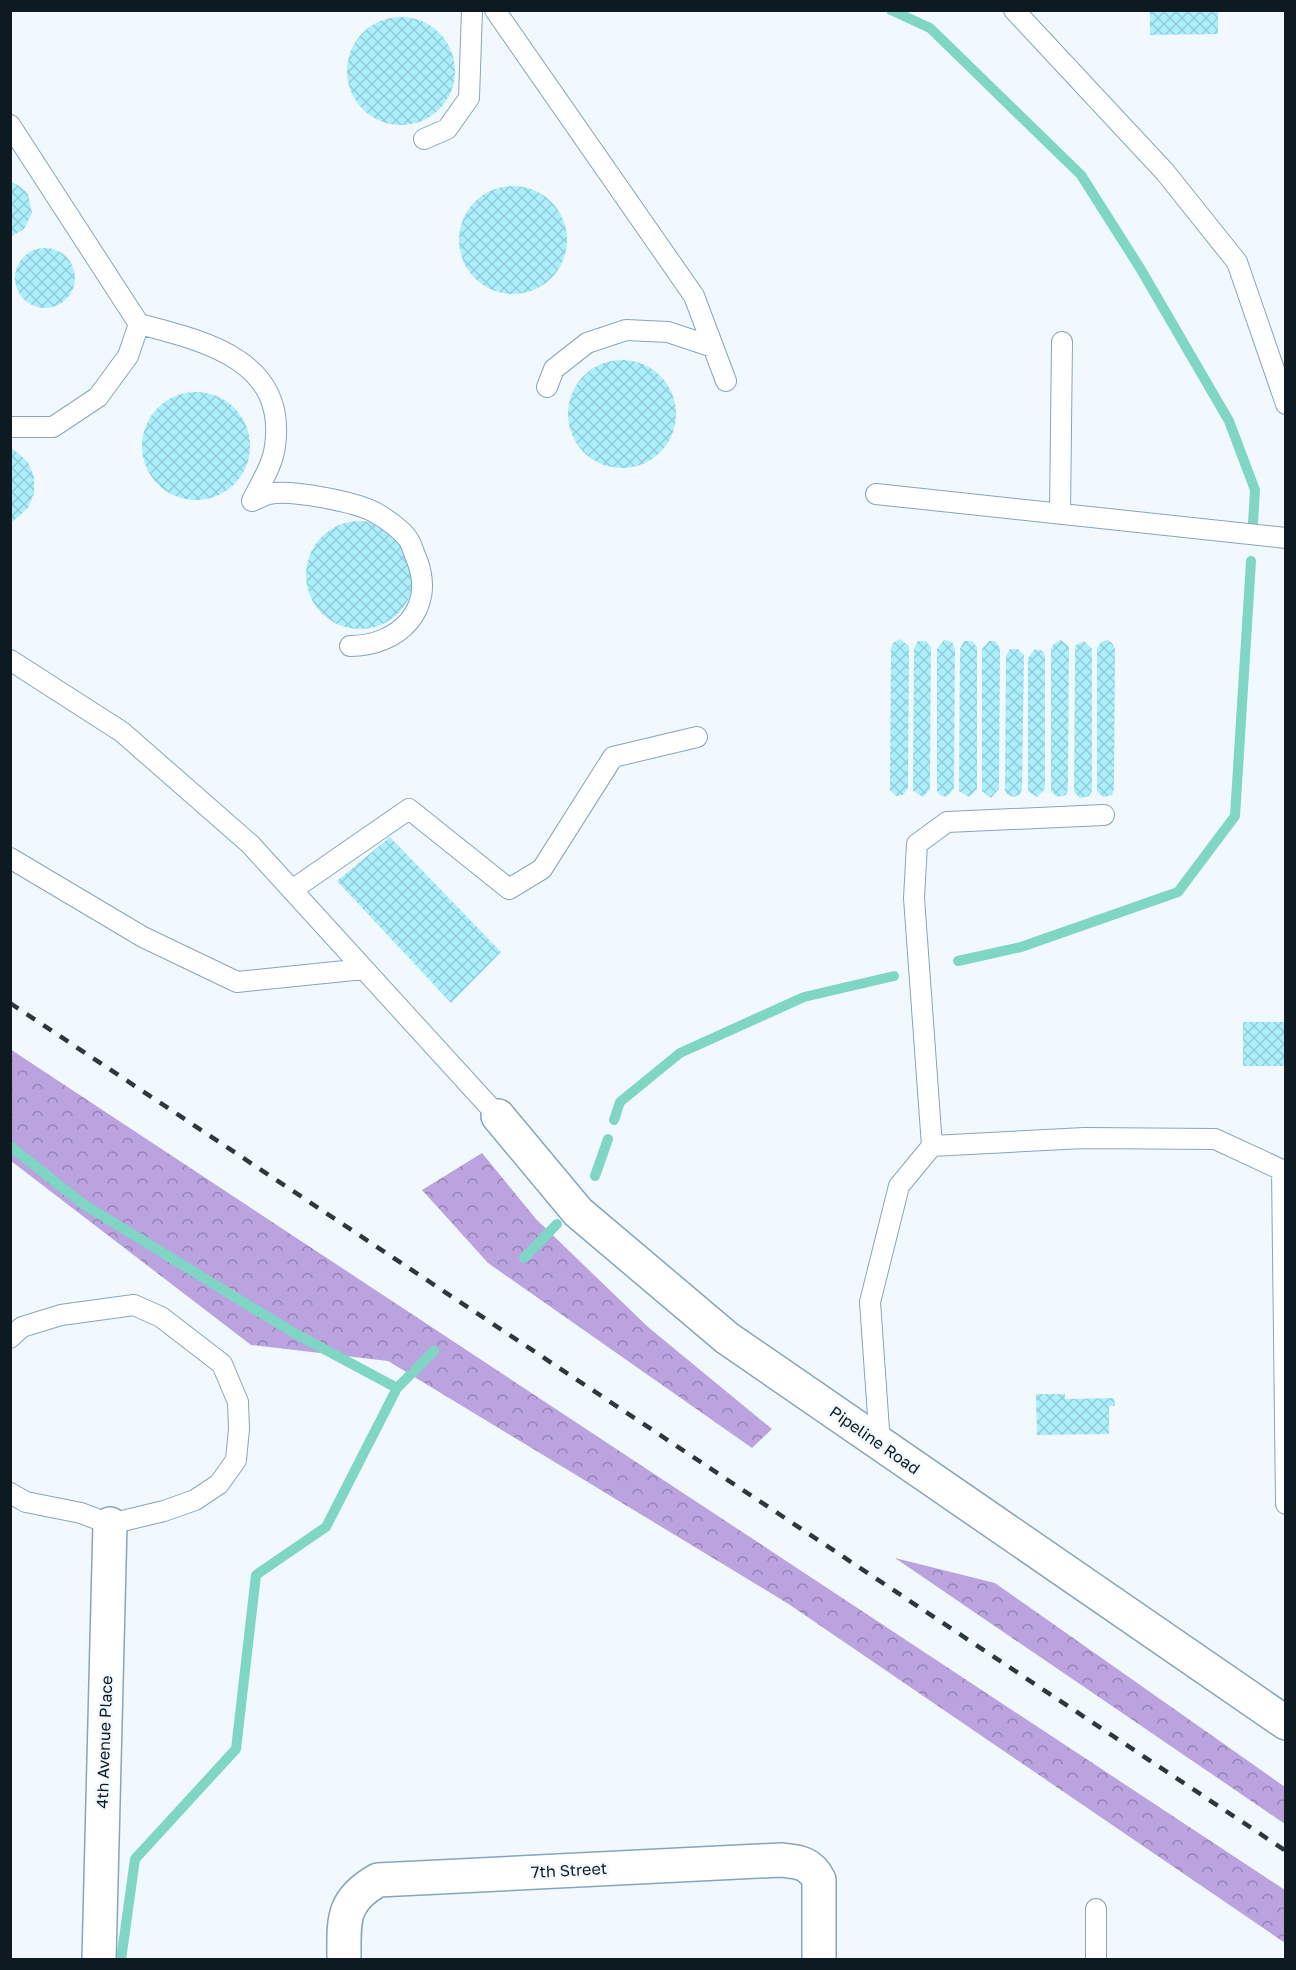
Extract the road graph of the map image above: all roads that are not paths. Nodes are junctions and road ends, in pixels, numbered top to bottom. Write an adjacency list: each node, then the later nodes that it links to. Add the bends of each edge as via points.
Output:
1 (472, 10): 5 (lane, via 470,98 447,129)
2 (495, 10): 8 (lane, via 694,296)
3 (1014, 10): 11 (lane, via 1164,172 1238,262)
4 (10, 125): 6 (lane)
5 (424, 139)
6 (139, 324): 12 (lane, via 128,356 98,397 53,426); 16 (lane, via 185,336 226,353 253,370 270,393 275,447 252,501 269,493 300,493 335,501 376,512 408,539 421,572 421,599 408,625 391,638)
7 (1062, 342): 14 (lane)
8 (713, 347): 9 (lane); 10 (lane, via 668,332 626,330 587,343 554,369)
9 (726, 381)
10 (547, 387)
11 (1286, 404)
12 (10, 427)
13 (876, 494): 14 (lane)
14 (1060, 514): 15 (lane)
15 (1286, 538)
16 (350, 646)
17 (10, 660): 21 (lane, via 122,732 250,844)
18 (697, 737): 21 (lane, via 613,757 542,869 509,889 409,809)
19 (1104, 814): 24 (lane, via 947,822 917,844 914,898)
20 (10, 858): 22 (lane, via 143,937 237,982)
21 (292, 890): 22 (lane)
22 (364, 969): 23 (lane)
23 (498, 1116): 27 (street, Pipeline Road, via 578,1212 727,1338)
24 (932, 1146): 25 (lane, via 1084,1137 1215,1139); 27 (lane, via 899,1186 870,1302)
25 (1284, 1164): 29 (lane)
26 (10, 1338): 30 (lane, via 22,1327 61,1315 134,1305 161,1317 222,1364 238,1402 236,1461 219,1484 195,1500)
27 (880, 1444): 31 (street, Pipeline Road)
28 (10, 1492): 30 (lane, via 26,1502 81,1513)
29 (1286, 1504)
30 (110, 1524): 34 (street, 4th Avenue Place)
31 (1286, 1724)
32 (1096, 1910): 36 (lane)
33 (344, 1953): 35 (street, 7th Street, via 344,1923 349,1905 359,1890 378,1880 780,1860 804,1863 819,1880)
34 (99, 1959)
35 (819, 1959)
36 (1096, 1959)

